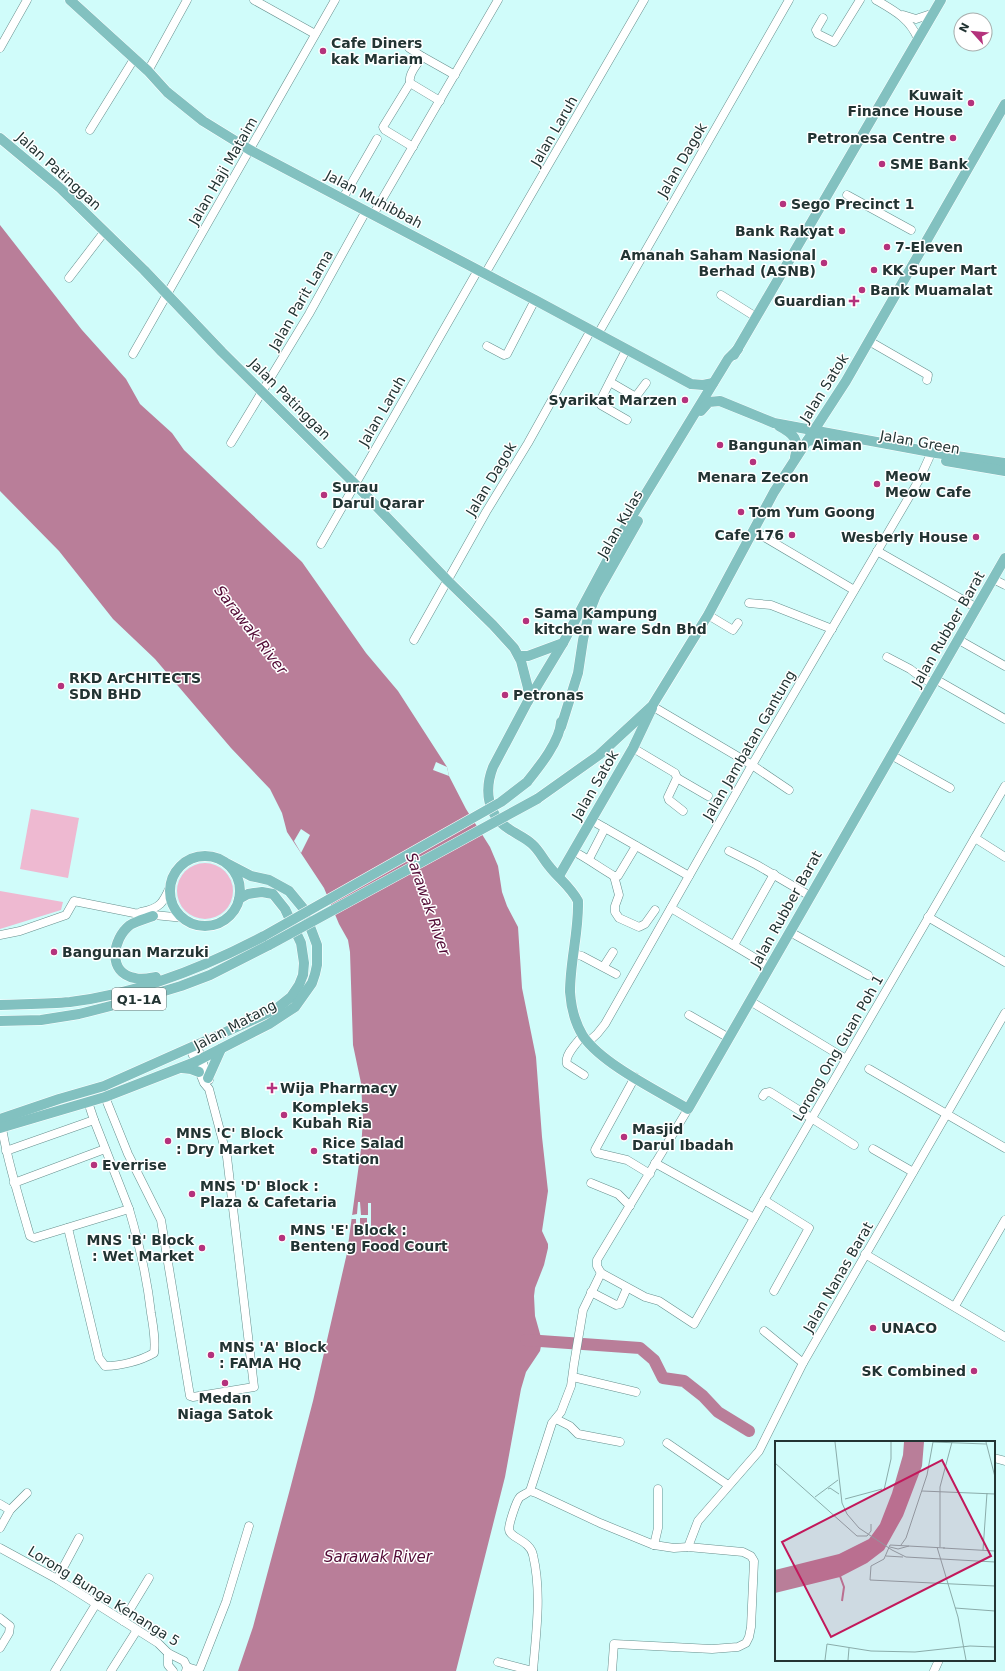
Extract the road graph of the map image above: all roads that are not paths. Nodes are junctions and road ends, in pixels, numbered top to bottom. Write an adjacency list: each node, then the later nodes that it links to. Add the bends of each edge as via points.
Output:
1 (27, 0): 17 (street)
2 (70, 0): 20 (main road, Jalan Muhibbah)
3 (188, 0): 21 (street)
4 (256, 0): 15 (street)
5 (335, 0): 15 (street, Jalan Haji Mataim)
6 (498, 0): 22 (street, Jalan Parit Lama)
7 (644, 0): 36 (street, Jalan Laruh)
8 (789, 0): 42 (street, Jalan Dagok)
9 (860, 0): 14 (street, via 834,42 818,34 816,30)
10 (876, 0): 13 (street)
11 (941, 0): 12 (main road, Jalan Kulas)
12 (934, 13): 13 (street, via 916,19); 16 (main road, Jalan Kulas)
13 (901, 14): 16 (street)
14 (823, 18)
15 (316, 34): 30 (street, Jalan Haji Mataim)
16 (918, 39): 41 (main road, Jalan Kulas)
17 (0, 48)
18 (409, 48): 19 (street)
19 (423, 57): 22 (street); 23 (street, via 410,78)
20 (134, 59): 21 (main road, Jalan Muhibbah); 26 (street)
21 (148, 71): 30 (main road, Jalan Muhibbah, via 167,92 203,121)
22 (455, 75): 24 (street, Jalan Parit Lama)
23 (410, 83): 24 (street); 29 (street, via 383,127)
24 (440, 101): 29 (street, Jalan Parit Lama)
25 (1005, 104): 43 (main road, Jalan Satok)
26 (90, 130)
27 (0, 138): 35 (main road, Jalan Patinggan, via 60,188)
28 (377, 139): 32 (street)
29 (413, 147): 33 (street, Jalan Parit Lama)
30 (250, 150): 32 (main road, Jalan Muhibbah); 38 (street, Jalan Haji Mataim)
31 (847, 195): 34 (street)
32 (343, 198): 33 (main road, Jalan Muhibbah)
33 (370, 213): 36 (main road, Jalan Muhibbah); 53 (street, Jalan Parit Lama)
34 (911, 230)
35 (105, 231): 37 (street); 38 (main road, Jalan Patinggan)
36 (482, 272): 40 (main road, Jalan Muhibbah); 64 (street, Jalan Laruh)
37 (69, 278)
38 (167, 295): 47 (street, Jalan Haji Mataim); 53 (main road, Jalan Patinggan)
39 (721, 295): 41 (street)
40 (535, 300): 42 (main road, Jalan Muhibbah); 44 (street, via 507,354 504,355)
41 (756, 317): 45 (main road, Jalan Kulas)
42 (594, 332): 46 (main road, Jalan Muhibbah); 70 (street, Jalan Dagok)
43 (869, 341): 48 (street, via 928,375); 57 (main road, Jalan Satok)
44 (487, 346)
45 (738, 349): 51 (main road, Jalan Kulas, via 728,359); 54 (main road, Jalan Kulas)
46 (626, 350): 49 (street); 52 (main road, Jalan Muhibbah)
47 (133, 354)
48 (927, 380)
49 (610, 382): 50 (street, via 634,396); 55 (street, via 600,401 601,405)
50 (646, 383)
51 (713, 383): 52 (main road, Jalan Muhibbah); 54 (main road, Jalan Kulas)
52 (691, 384): 54 (main road, via 698,394)
53 (262, 391): 59 (street, Jalan Parit Lama); 64 (main road, Jalan Patinggan)
54 (701, 408): 56 (main road, via 709,402 720,401); 73 (main road, Jalan Kulas, via 624,531); 89 (main road, Jalan Kulas, via 596,595 584,633 578,673)
55 (627, 420)
56 (774, 422): 57 (main road); 61 (main road, via 795,439 798,448)
57 (814, 429): 58 (main road, Jalan Satok); 62 (main road, Jalan Green, via 936,453)
58 (807, 441): 60 (main road, Jalan Green, via 833,440); 61 (main road, Jalan Satok)
59 (231, 443)
60 (929, 458): 63 (main road, Jalan Green); 67 (street, Jalan Jambatan Gantung, via 919,480)
61 (794, 460): 65 (main road, Jalan Satok)
62 (1005, 463)
63 (1005, 472)
64 (355, 484): 66 (street, Jalan Laruh); 70 (main road, Jalan Patinggan)
65 (754, 531): 72 (street); 76 (main road, Jalan Satok)
66 (321, 544)
67 (877, 551): 72 (street, Jalan Jambatan Gantung); 75 (street)
68 (1005, 558): 69 (main road, Jalan Rubber Barat)
69 (993, 579): 71 (street); 75 (main road, Jalan Rubber Barat)
70 (447, 580): 79 (street, Jalan Dagok); 82 (main road, Jalan Patinggan, via 493,625)
71 (1005, 585)
72 (854, 590): 78 (street, Jalan Jambatan Gantung)
73 (590, 593): 81 (main road, Jalan Kulas); 89 (main road, Jalan Kulas, via 577,640)
74 (749, 603): 78 (street, via 770,605)
75 (977, 608): 80 (main road, Jalan Rubber Barat)
76 (708, 615): 77 (street, via 733,630); 87 (main road, Jalan Satok)
77 (738, 623)
78 (832, 630): 92 (street, Jalan Jambatan Gantung)
79 (414, 640)
80 (959, 640): 84 (street); 85 (main road, Jalan Rubber Barat)
81 (563, 643): 82 (main road, via 528,656); 86 (main road, Jalan Kulas)
82 (519, 656): 86 (main road, Jalan Patinggan, via 528,688)
83 (887, 656): 85 (street, via 922,678)
84 (1005, 666)
85 (934, 681): 88 (street); 91 (main road, Jalan Rubber Barat)
86 (528, 701): 109 (main road, Jalan Kulas, via 492,767 488,779 489,801 493,815 502,825 531,843)
87 (652, 706): 90 (main road, Jalan Satok); 92 (street); 136 (main road, Jalan Satok / Q1-1A, bridge, via 600,755 537,799 269,945 203,978 138,999 79,1014 41,1020)
88 (1005, 719)
89 (561, 727): 129 (main road, Jalan Kulas, bridge, via 546,756 527,782 501,802 264,936 227,955)
90 (633, 748): 93 (street, via 676,773); 99 (main road, Jalan Satok)
91 (891, 755): 95 (street); 113 (main road, Jalan Rubber Barat)
92 (752, 765): 96 (street); 111 (street, Jalan Jambatan Gantung)
93 (677, 778): 97 (street); 98 (street, via 668,798)
94 (1005, 786): 101 (street, Lorong Ong Guan Poh 1)
95 (950, 788)
96 (789, 790)
97 (708, 796)
98 (683, 811)
99 (590, 820): 100 (street); 103 (main road, Jalan Satok)
100 (605, 828): 102 (street); 106 (street)
101 (975, 838): 105 (street); 119 (street, Lorong Ong Guan Poh 1)
102 (636, 846): 110 (street, via 618,876); 111 (street)
103 (573, 851): 106 (street); 109 (main road, Jalan Satok)
104 (729, 851): 108 (street)
105 (1005, 857)
106 (589, 859): 110 (street)
107 (228, 864): 112 (main road, via 210,856 191,859 176,871); 114 (main road, via 238,880); 140 (main road, Jalan Matang, via 251,876 269,880 289,891 297,899 314,935 317,965 312,983 295,1007)
108 (774, 874): 113 (street); 123 (street)
109 (559, 876): 125 (main road, Jalan Kulas, via 578,900)
110 (614, 876): 116 (street, via 619,895 615,912 619,918 639,927 645,924)
111 (689, 876): 115 (street, Jalan Jambatan Gantung)
112 (171, 885): 117 (street, via 160,906); 120 (main road, via 172,903)
113 (810, 896): 121 (main road, Jalan Rubber Barat)
114 (239, 899): 120 (main road, via 233,912 216,924 204,925); 139 (main road, Jalan Matang, via 254,893 273,894 285,909 301,943 303,975 291,998 276,1009)
115 (671, 908): 123 (street); 137 (street, Jalan Jambatan Gantung, via 605,1024 597,1034)
116 (655, 910)
117 (134, 913): 118 (street); 122 (street, via 74,901 66,916)
118 (153, 916): 120 (street); 129 (main road, via 130,926 117,941 115,959 119,969 134,978)
119 (928, 917): 126 (street); 141 (street, Lorong Ong Guan Poh 1)
120 (184, 918)
121 (790, 932): 128 (main road, Jalan Rubber Barat); 131 (street)
122 (0, 935)
123 (734, 945): 128 (street)
124 (613, 952): 127 (street)
125 (574, 954): 127 (street); 137 (main road, Jalan Kulas, via 570,992 576,1023)
126 (1005, 962)
127 (604, 966): 130 (street)
128 (770, 967): 132 (main road, Jalan Rubber Barat)
129 (179, 973): 133 (main road, via 157,982 70,1002)
130 (616, 974)
131 (868, 975)
132 (750, 1001): 138 (main road, Jalan Rubber Barat); 141 (street)
133 (0, 1005)
134 (1005, 1013): 152 (street, Jalan Nanas Barat)
135 (689, 1015): 138 (street)
136 (0, 1021)
137 (585, 1038): 144 (street, Jalan Jambatan Gantung, via 567,1057 566,1062); 145 (main road, via 598,1052)
138 (729, 1038): 151 (main road, Jalan Rubber Barat)
139 (193, 1047): 142 (street); 155 (main road, Jalan Matang, via 104,1086 59,1099)
140 (221, 1049): 142 (main road, Jalan Matang); 146 (main road)
141 (846, 1059): 153 (street, Lorong Ong Guan Poh 1)
142 (199, 1064): 146 (street); 147 (street, via 204,1083); 149 (main road, via 191,1069 180,1068)
143 (869, 1069): 152 (street)
144 (584, 1075)
145 (635, 1077): 151 (main road); 163 (street, via 595,1150 597,1153 627,1160)
146 (208, 1078): 147 (street)
147 (209, 1089): 149 (street, via 227,1157 254,1386 194,1397 188,1392 161,1220 128,1154)
148 (763, 1096): 153 (street, via 770,1092)
149 (105, 1097): 150 (main road)
150 (88, 1102): 154 (street); 155 (main road)
151 (688, 1109): 161 (street, Jalan Rubber Barat)
152 (947, 1114): 157 (street); 162 (street, Jalan Nanas Barat)
153 (813, 1118): 156 (street); 166 (street, Lorong Ong Guan Poh 1)
154 (94, 1120): 158 (street); 160 (street)
155 (1, 1125): 160 (street)
156 (854, 1145)
157 (1005, 1148)
158 (105, 1149): 164 (street); 168 (street)
159 (873, 1149): 162 (street)
160 (6, 1151): 164 (street)
161 (655, 1163): 163 (street, Jalan Rubber Barat); 169 (street)
162 (913, 1172): 172 (street, Jalan Nanas Barat)
163 (650, 1174): 167 (street, Jalan Rubber Barat)
164 (14, 1183): 171 (street, via 30,1236 34,1238)
165 (591, 1183): 167 (street, via 618,1194)
166 (764, 1200): 169 (street, Lorong Ong Guan Poh 1); 175 (street, via 809,1228)
167 (630, 1206): 173 (street, Jalan Rubber Barat, via 597,1260)
168 (129, 1209): 171 (street); 171 (street, via 142,1253 156,1341 154,1353 145,1358 114,1366 105,1366 102,1363)
169 (754, 1218): 174 (street, Lorong Ong Guan Poh 1, via 694,1324 658,1301)
170 (1005, 1220): 177 (street)
171 (68, 1228)
172 (865, 1254): 177 (street); 180 (street, Jalan Nanas Barat)
173 (601, 1273): 174 (street); 176 (street)
174 (627, 1288): 176 (street, via 620,1304 616,1305)
175 (774, 1290)
176 (591, 1292): 181 (street, via 583,1310)
177 (955, 1306): 179 (street)
178 (764, 1331): 180 (street)
179 (1005, 1337)
180 (803, 1364): 188 (street, Jalan Nanas Barat, via 759,1451)
181 (573, 1377): 182 (street); 183 (street, via 561,1412)
182 (636, 1392)
183 (556, 1419): 184 (street, via 570,1426 578,1434); 190 (street, via 552,1423)
184 (620, 1442)
185 (667, 1443): 188 (street)
186 (995, 1458): 187 (street)
187 (1005, 1461)
188 (728, 1485): 198 (street, Jalan Nanas Barat, via 698,1521)
189 (658, 1489): 197 (street, via 658,1528)
190 (530, 1491): 197 (street); 214 (street, via 518,1500 509,1528 511,1534 527,1544 533,1556 538,1596)
191 (27, 1493): 193 (street)
192 (0, 1504): 193 (street)
193 (10, 1510): 195 (street)
194 (249, 1526): 210 (street, via 226,1602 200,1668)
195 (0, 1528)
196 (79, 1538): 201 (street)
197 (654, 1545): 198 (street)
198 (688, 1547): 215 (street, via 743,1552 751,1556 754,1561 751,1627 746,1643 738,1647 712,1649 614,1644)
199 (0, 1548): 201 (street, Lorong Bunga Kenanga 5)
200 (149, 1578): 204 (street)
201 (57, 1579): 202 (street, Lorong Bunga Kenanga 5)
202 (96, 1604): 204 (street, Lorong Bunga Kenanga 5); 211 (street)
203 (0, 1618): 206 (street, via 10,1626)
204 (122, 1621): 205 (street, Lorong Bunga Kenanga 5)
205 (137, 1630): 207 (street, Lorong Bunga Kenanga 5, via 158,1643); 212 (street)
206 (0, 1648)
207 (168, 1653): 210 (street, Lorong Bunga Kenanga 5, via 184,1662); 213 (street, via 168,1665)
208 (939, 1661): 216 (street)
209 (498, 1662): 214 (street)
210 (187, 1669)
211 (55, 1671)
212 (111, 1671)
213 (172, 1671)
214 (533, 1671)
215 (612, 1671)
216 (934, 1671)

